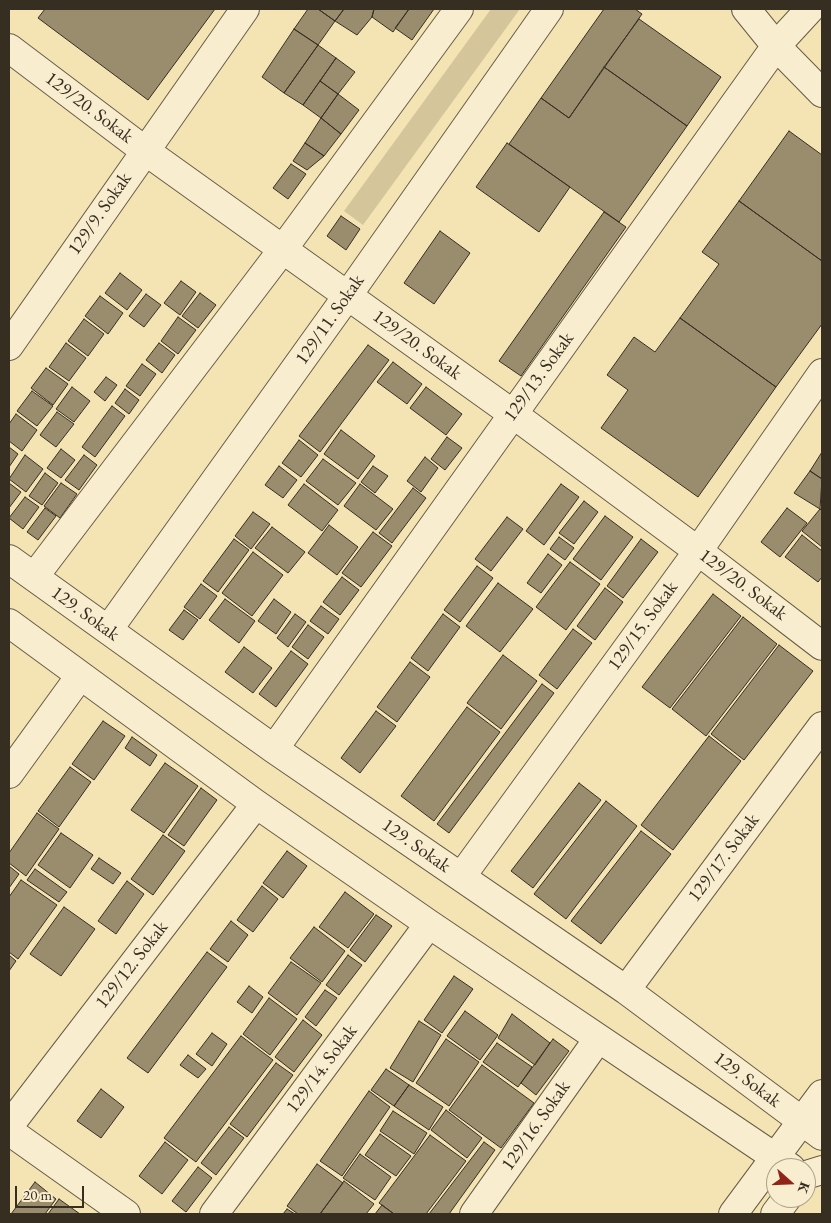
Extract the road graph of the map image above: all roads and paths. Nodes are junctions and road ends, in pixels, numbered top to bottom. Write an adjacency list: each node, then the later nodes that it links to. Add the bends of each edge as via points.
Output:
1 (245, 9): 9 (street, 129/9. Sokak)
2 (459, 9): 10 (street)
3 (549, 9): 11 (street, 129/11. Sokak)
4 (746, 9): 6 (street)
5 (810, 9): 6 (street, 129/13. Sokak)
6 (776, 46): 8 (street); 14 (street, 129/13. Sokak)
7 (9, 48): 9 (street, 129/20. Sokak)
8 (822, 93)
9 (144, 150): 10 (street, 129/20. Sokak); 12 (street, 129/9. Sokak)
10 (282, 250): 11 (street, 129/20. Sokak); 17 (street)
11 (348, 295): 14 (street, 129/20. Sokak); 19 (street, 129/11. Sokak)
12 (9, 346)
13 (822, 373): 15 (street, 129/15. Sokak)
14 (512, 414): 15 (street, 129/20. Sokak); 23 (street, 129/13. Sokak)
15 (698, 551): 20 (street, 129/20. Sokak); 26 (street, 129/15. Sokak)
16 (9, 559): 17 (street, 129. Sokak)
17 (34, 577): 19 (street, 129. Sokak)
18 (11, 630): 21 (street)
19 (108, 630): 23 (street, 129. Sokak)
20 (822, 646)
21 (80, 676): 24 (street); 25 (street)
22 (822, 726): 28 (street, 129/17. Sokak)
23 (274, 749): 26 (street, 129. Sokak)
24 (9, 774)
25 (256, 804): 27 (street); 31 (street, 129/12. Sokak)
26 (461, 878): 28 (street, 129. Sokak)
27 (429, 924): 29 (street); 38 (street, 129/14. Sokak)
28 (626, 990): 32 (street, 129. Sokak)
29 (598, 1038): 34 (street); 39 (street, 129/16. Sokak)
30 (822, 1094): 32 (street)
31 (9, 1126)
32 (812, 1129): 35 (street)
33 (9, 1131): 37 (street)
34 (776, 1158)
35 (787, 1158)
36 (766, 1180): 40 (street)
37 (126, 1214)
38 (214, 1214)
39 (474, 1214)
40 (733, 1214)

